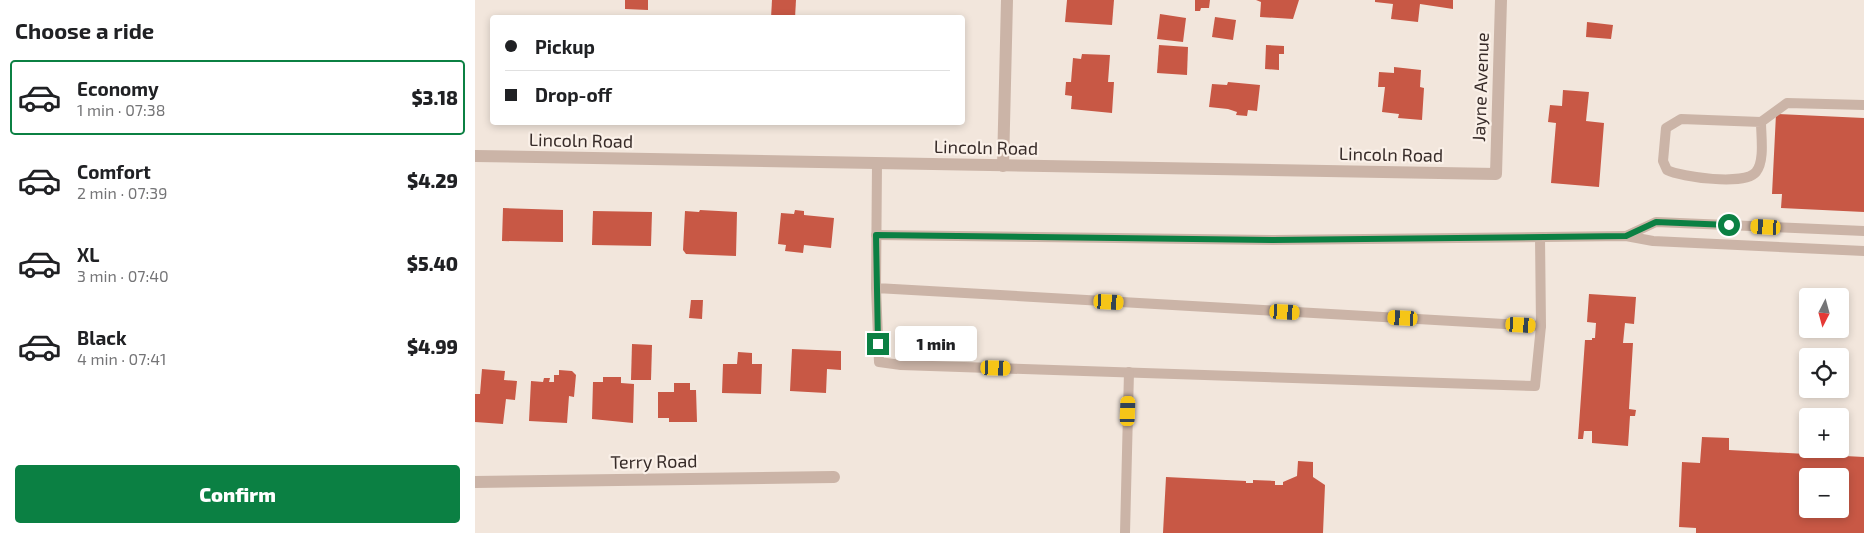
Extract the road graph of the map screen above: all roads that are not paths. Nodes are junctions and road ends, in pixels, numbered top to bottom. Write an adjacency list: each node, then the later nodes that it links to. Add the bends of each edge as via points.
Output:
1 (1007, 0): 7 (street)
2 (1501, 0): 8 (street, Jayne Avenue)
3 (1864, 105): 4 (lane, via 1787,103)
4 (1761, 122): 4 (lane, via 1681,118 1666,128 1663,161 1667,170 1678,175 1744,180 1756,172 1759,163)
5 (475, 156): 6 (street, Lincoln Road)
6 (877, 163): 7 (street, Lincoln Road); 10 (lane)
7 (1003, 166): 8 (street, Lincoln Road)
8 (1496, 174)
9 (1864, 231): 11 (lane, via 1656,222)
10 (876, 235): 12 (lane, via 1273,240); 14 (lane)
11 (1626, 236): 12 (lane); 13 (lane, via 1653,241)
12 (1540, 237): 15 (lane)
13 (1864, 251)
14 (876, 288): 15 (lane); 16 (lane, via 879,362)
15 (1541, 326): 16 (lane, via 1535,386)
16 (1129, 372): 19 (lane)
17 (834, 478): 18 (street, Terry Road)
18 (475, 482)
19 (1125, 533)

